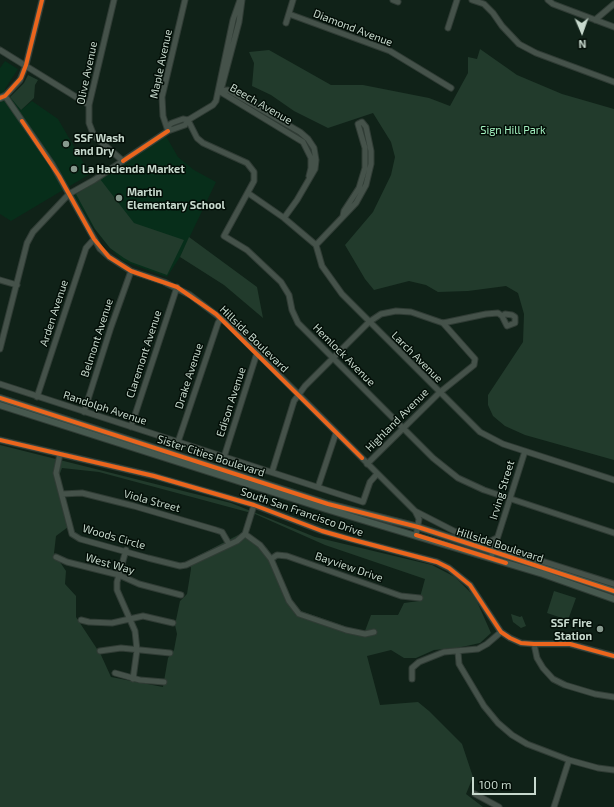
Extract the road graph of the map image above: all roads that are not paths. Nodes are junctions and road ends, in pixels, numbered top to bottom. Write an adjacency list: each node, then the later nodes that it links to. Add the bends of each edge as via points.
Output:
1 (42, 0): 16 (street)
2 (114, 0): 21 (street, Olive Avenue)
3 (185, 0): 23 (street, Maple Avenue, via 162,97 163,116)
4 (241, 0): 19 (street, via 238,22)
5 (293, 0): 10 (street)
6 (457, 0): 14 (street)
7 (472, 0): 17 (street, via 484,4 519,44 536,54)
8 (548, 0): 11 (street)
9 (614, 4): 11 (street)
10 (289, 14): 12 (street); 18 (street, Diamond Avenue, via 390,51)
11 (595, 20): 13 (street)
12 (286, 23)
13 (614, 27)
14 (448, 28)
15 (0, 50): 16 (street)
16 (26, 66): 20 (street, via 20,80); 21 (street)
17 (614, 82)
18 (451, 88)
19 (219, 91): 22 (street, via 213,105); 28 (street, Beech Avenue, via 228,90 300,132 314,148 315,168)
20 (2, 97): 27 (street, Hillside Boulevard, via 52,164)
21 (89, 105): 25 (street, Olive Avenue, via 89,123 94,136)
22 (188, 120): 23 (street, via 185,125); 26 (street, Hemlock Avenue, via 197,138 203,143 251,167 254,181)
23 (168, 131): 25 (street)
24 (368, 148): 30 (street, via 371,164 366,185 347,214)
25 (123, 161): 27 (street)
26 (248, 192): 28 (street); 41 (street, Hemlock Avenue, via 224,236 247,250 281,282 289,295 298,323)
27 (69, 194): 29 (street, Hillside Boulevard); 33 (street, via 33,232 27,243)
28 (284, 218): 30 (street)
29 (94, 239): 31 (street, Hillside Boulevard, via 109,257); 45 (street, Arden Avenue, via 86,248)
30 (316, 245): 37 (street, Larch Avenue, via 322,266 342,294)
31 (131, 271): 34 (street, Hillside Boulevard); 48 (street, Belmont Avenue, via 110,327)
32 (0, 280): 33 (street)
33 (17, 285): 39 (street)
34 (177, 288): 36 (street, Hillside Boulevard); 49 (street, Claremont Avenue)
35 (502, 316): 38 (street, via 498,313 486,314)
36 (221, 318): 40 (street, Hillside Boulevard); 53 (street, Drake Avenue)
37 (369, 322): 38 (street, via 381,314 396,311 411,312); 41 (street); 43 (street, Larch Avenue)
38 (443, 323): 43 (street, Highland Avenue, via 475,359 474,365)
39 (0, 349)
40 (257, 353): 44 (street, Hillside Boulevard); 56 (street, Edison Avenue)
41 (333, 358): 44 (street); 50 (street, Hemlock Avenue)
42 (0, 384): 45 (street, Randolph Avenue)
43 (439, 393): 50 (street, Highland Avenue); 54 (street, Larch Avenue, via 480,432 503,444)
44 (298, 394): 51 (street, Hillside Boulevard); 58 (street)
45 (37, 397): 48 (street, Randolph Avenue)
46 (0, 398): 66 (main road, Sister Cities Boulevard, via 328,504)
47 (0, 405): 69 (main road, Sister Cities Boulevard, via 326,509)
48 (84, 412): 49 (street, Randolph Avenue)
49 (131, 427): 53 (street, Randolph Avenue)
50 (403, 428): 57 (street, Highland Avenue); 63 (street, Hemlock Avenue, via 433,458 458,478)
51 (336, 433): 57 (street, Hillside Boulevard); 61 (street)
52 (0, 440): 55 (street, South San Francisco Drive)
53 (178, 442): 56 (street, Randolph Avenue)
54 (525, 451): 60 (street, Larch Avenue); 63 (street, Irving Street)
55 (60, 454): 62 (street, Woods Circle, via 56,473); 64 (street, South San Francisco Drive, via 148,474)
56 (224, 457): 58 (street, Randolph Avenue)
57 (367, 464): 59 (street, Hillside Boulevard)
58 (272, 472): 61 (street, Randolph Avenue)
59 (377, 474): 61 (street, Randolph Avenue, via 370,482 363,502); 65 (street, Hillside Boulevard)
60 (614, 480)
61 (318, 487)
62 (62, 494): 71 (street, Viola Street, via 82,493 216,530 222,532); 72 (street, Woods Circle, via 69,529 75,537)
63 (510, 499): 67 (street, Hemlock Avenue); 70 (street, Irving Street)
64 (254, 505): 68 (street); 87 (street, South San Francisco Drive, via 322,531 437,562 449,568 470,585)
65 (415, 511): 66 (street, via 419,519); 70 (street, Hillside Boulevard, via 481,542)
66 (418, 528): 69 (street); 73 (main road, Hillside Boulevard)
67 (614, 533)
68 (244, 534): 71 (street); 76 (street, via 260,545)
69 (416, 535): 75 (main road, Hillside Boulevard)
70 (497, 538): 73 (street, Irving Street); 78 (street, Hillside Boulevard, via 498,545 504,549)
71 (229, 544): 72 (street, Woods Circle, via 180,566)
72 (126, 550): 77 (street)
73 (493, 552): 75 (street, Irving Street); 79 (main road, Hillside Boulevard)
74 (56, 558): 77 (street, West Way)
75 (491, 558): 82 (main road, Hillside Boulevard)
76 (272, 559): 81 (street, Bayview Drive, via 277,555 287,556 382,590 409,598); 86 (street, via 289,601 299,614 346,630 365,634)
77 (119, 575): 80 (street, West Way, via 139,584); 83 (street, via 117,590)
78 (614, 584)
79 (614, 591)
80 (181, 595)
81 (420, 598)
82 (614, 599)
83 (130, 618): 84 (street, via 112,623); 85 (street, via 142,616); 89 (street, via 135,631)
84 (81, 620)
85 (173, 623)
86 (374, 632)
87 (501, 632): 88 (street, South San Francisco Drive, via 521,643); 91 (street, via 478,649)
88 (534, 644): 93 (street, South San Francisco Drive, via 570,644); 98 (street, via 540,663 553,679 565,685)
89 (137, 650): 90 (street, via 121,648); 92 (street); 95 (street)
90 (100, 651)
91 (458, 652): 96 (street, via 444,652 419,662 412,668); 99 (street, via 461,666 484,706 498,723 527,744)
92 (170, 653)
93 (614, 656)
94 (116, 673): 95 (street)
95 (133, 679): 97 (street)
96 (412, 679)
97 (164, 682)
98 (614, 697)
99 (569, 760): 100 (street); 103 (street)
100 (614, 770)
101 (475, 794): 102 (street)
102 (499, 807)
103 (554, 807)

